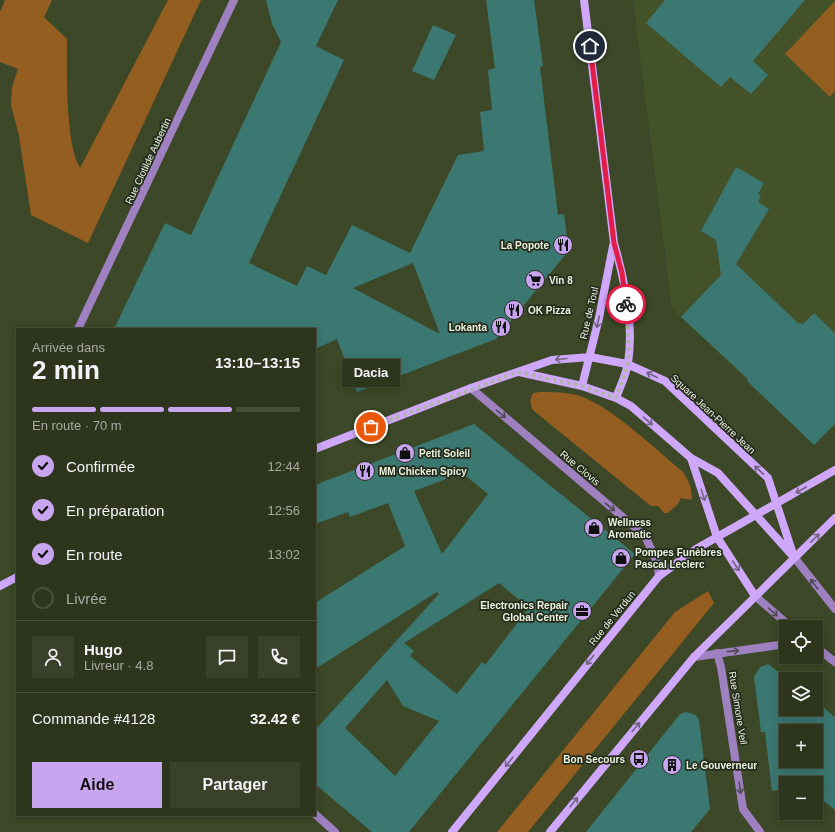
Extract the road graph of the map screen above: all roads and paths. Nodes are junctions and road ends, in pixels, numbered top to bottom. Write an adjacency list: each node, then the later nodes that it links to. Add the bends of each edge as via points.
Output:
1 (234, 0): 4 (street, Rue Clotilde Aubertin)
2 (584, 0): 3 (main road, Rue de Toul)
3 (614, 243): 5 (main road, Rue de Toul, one-way to 5); 6 (main road, Rue de Toul, via 623,280 628,322)
4 (78, 328)
5 (590, 357): 6 (main road, Square Jean-Pierre Jean); 7 (main road, Square Jean-Pierre Jean, one-way to 7, via 552,360); 8 (main road, Rue de Toul)
6 (628, 364): 10 (main road, Rue de Toul); 14 (main road, Square Jean-Pierre Jean, one-way to 6, via 768,478 664,381)
7 (518, 372): 8 (main road); 9 (main road)
8 (582, 386): 10 (main road)
9 (471, 388): 11 (main road); 19 (street, Rue Clovis, one-way to 19, via 645,536 657,562)
10 (616, 398): 12 (main road, one-way to 12, via 631,406)
11 (316, 449)
12 (691, 458): 15 (main road, via 718,473); 17 (main road, one-way to 17)
13 (835, 470): 14 (main road, Rue de Verdun, one-way to 14)
14 (776, 504): 15 (main road, Rue de Verdun); 18 (main road, Square Jean-Pierre Jean)
15 (757, 515): 17 (main road, Rue de Verdun); 18 (main road)
16 (835, 518): 18 (main road, one-way to 16)
17 (717, 537): 19 (main road, Rue de Verdun); 22 (main road, one-way to 22)
18 (794, 558): 22 (main road); 23 (street, one-way to 18)
19 (659, 576): 32 (main road, Rue de Verdun, one-way to 32)
20 (16, 578): 21 (main road)
21 (0, 586)
22 (755, 596): 24 (street, one-way to 24); 28 (main road)
23 (835, 609)
24 (783, 620)
25 (779, 645): 26 (street, one-way to 25)
26 (717, 653): 28 (street); 34 (street, Rue Simone Veil, one-way to 34, via 743,809)
27 (823, 653): 29 (street)
28 (694, 657): 33 (main road, one-way to 28)
29 (835, 662)
30 (316, 815): 31 (street)
31 (335, 832)
32 (452, 832)
33 (550, 832)
34 (760, 832)

